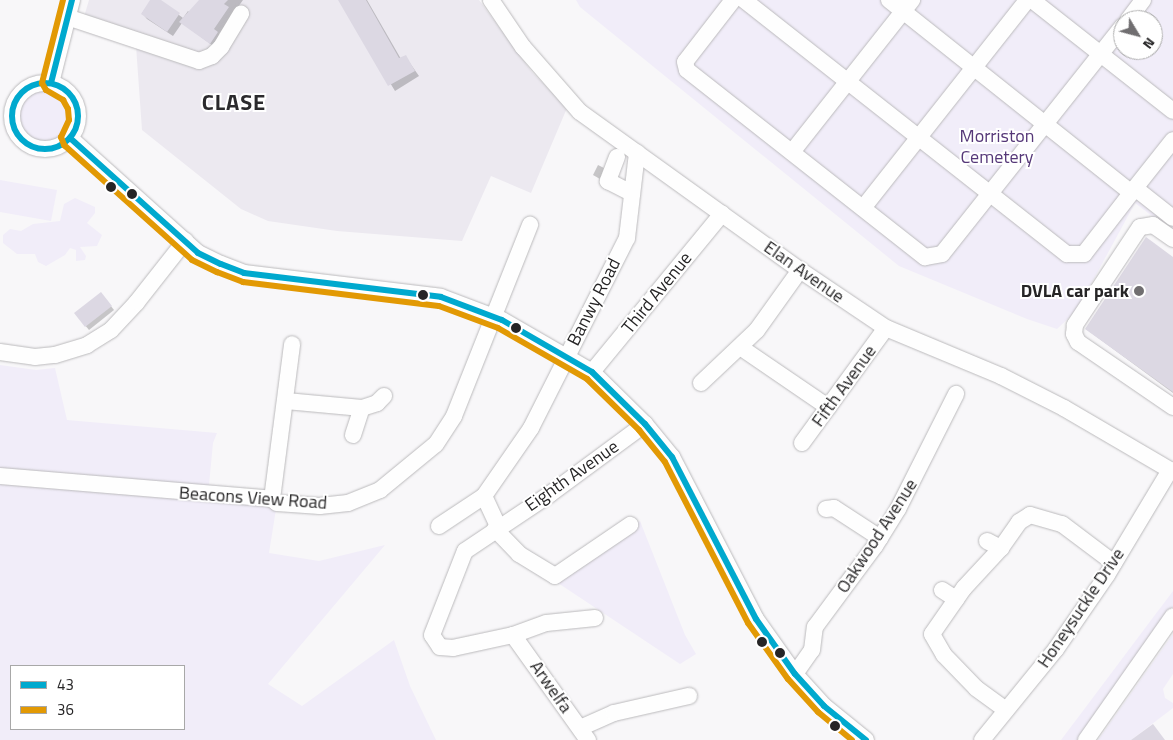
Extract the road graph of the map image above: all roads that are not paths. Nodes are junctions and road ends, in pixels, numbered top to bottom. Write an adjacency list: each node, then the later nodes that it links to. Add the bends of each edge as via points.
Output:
1 (72, 0): 10 (street)
2 (492, 0): 23 (street, Elan Avenue, via 523,47 580,112)
3 (733, 0): 22 (street, via 685,62 688,70)
4 (744, 0): 14 (street)
5 (890, 0): 8 (street)
6 (1027, 0): 13 (street)
7 (1032, 0): 12 (street)
8 (908, 6): 13 (street); 14 (street)
9 (241, 14): 10 (street, via 221,47 212,56 199,61)
10 (67, 17): 15 (street)
11 (1113, 39): 12 (street)
12 (1101, 54): 17 (street); 18 (street)
13 (974, 67): 18 (street); 19 (street)
14 (848, 81): 19 (street); 22 (street)
15 (51, 83): 16 (street, via 36,84 24,90); 20 (street, via 70,94 77,107 78,122)
16 (6, 108): 20 (street, via 16,131 25,142 35,147 58,146)
17 (1173, 110)
18 (1046, 123): 25 (street); 26 (street)
19 (919, 137): 26 (street); 28 (street)
20 (70, 138): 33 (street)
21 (1173, 140): 25 (street)
22 (792, 152): 28 (street)
23 (637, 153): 27 (street, Banwy Road); 29 (street, Elan Avenue)
24 (617, 157): 27 (street, via 608,181)
25 (1133, 191): 26 (street, via 1084,254 1067,254); 30 (street)
26 (990, 193): 28 (street, via 942,254 925,257)
27 (632, 194): 40 (street, Banwy Road, via 627,238)
28 (863, 208)
29 (722, 214): 34 (street, Elan Avenue); 41 (street, Third Avenue)
30 (1173, 218)
31 (530, 225): 35 (street, Beacons View Road)
32 (1173, 240): 46 (street, via 1153,225 1140,227 1075,325 1074,334 1078,342)
33 (185, 241): 35 (street, via 198,253 244,273 441,297); 39 (street, via 111,330 87,345 36,357)
34 (800, 270): 36 (street, Elan Avenue); 38 (street)
35 (493, 316): 40 (street); 55 (street, Beacons View Road, via 476,368 454,416 436,444 411,468 380,490 348,503 320,506 277,503)
36 (886, 328): 47 (street, Fifth Avenue); 52 (street, Elan Avenue, via 1001,376 1064,408)
37 (292, 344): 45 (street)
38 (740, 347): 42 (street); 47 (street)
39 (0, 352)
40 (566, 357): 41 (street); 54 (street, Banwy Road, via 532,428)
41 (592, 372): 49 (street)
42 (701, 383)
43 (956, 394): 60 (street, Oakwood Avenue, via 917,475)
44 (384, 396): 48 (street, via 377,403)
45 (286, 401): 48 (street); 55 (street)
46 (1173, 406)
47 (828, 407): 51 (street, Fifth Avenue)
48 (362, 408): 50 (street)
49 (645, 424): 59 (street, Eighth Avenue, via 550,494); 65 (street, via 672,457 756,619)
50 (353, 435)
51 (802, 444)
52 (1170, 470): 61 (street, Honeysuckle Drive)
53 (0, 476): 55 (street, Beacons View Road)
54 (484, 496): 58 (street, Banwy Road); 59 (street)
55 (272, 499)
56 (826, 509): 60 (street, via 834,508)
57 (630, 525): 59 (street, via 555,576 519,554)
58 (439, 526)
59 (496, 527): 64 (street, Eighth Avenue, via 465,551 432,635 440,647 453,648)
60 (880, 538): 65 (street, Oakwood Avenue, via 815,628 812,650)
61 (1114, 562): 67 (street, Honeysuckle Drive, via 1056,649); 67 (street, via 1062,524 1030,515 994,544 986,566 954,592 932,634 936,645 976,688)
62 (1173, 616): 71 (street)
63 (595, 618): 64 (street, via 546,623)
64 (514, 635): 68 (street, Arwelfa)
65 (795, 674): 69 (street, via 824,706)
66 (689, 696): 68 (street, via 614,713)
67 (1006, 710): 70 (street, Honeysuckle Drive)
68 (584, 734)
69 (866, 740)
70 (982, 740)
71 (1086, 740)

